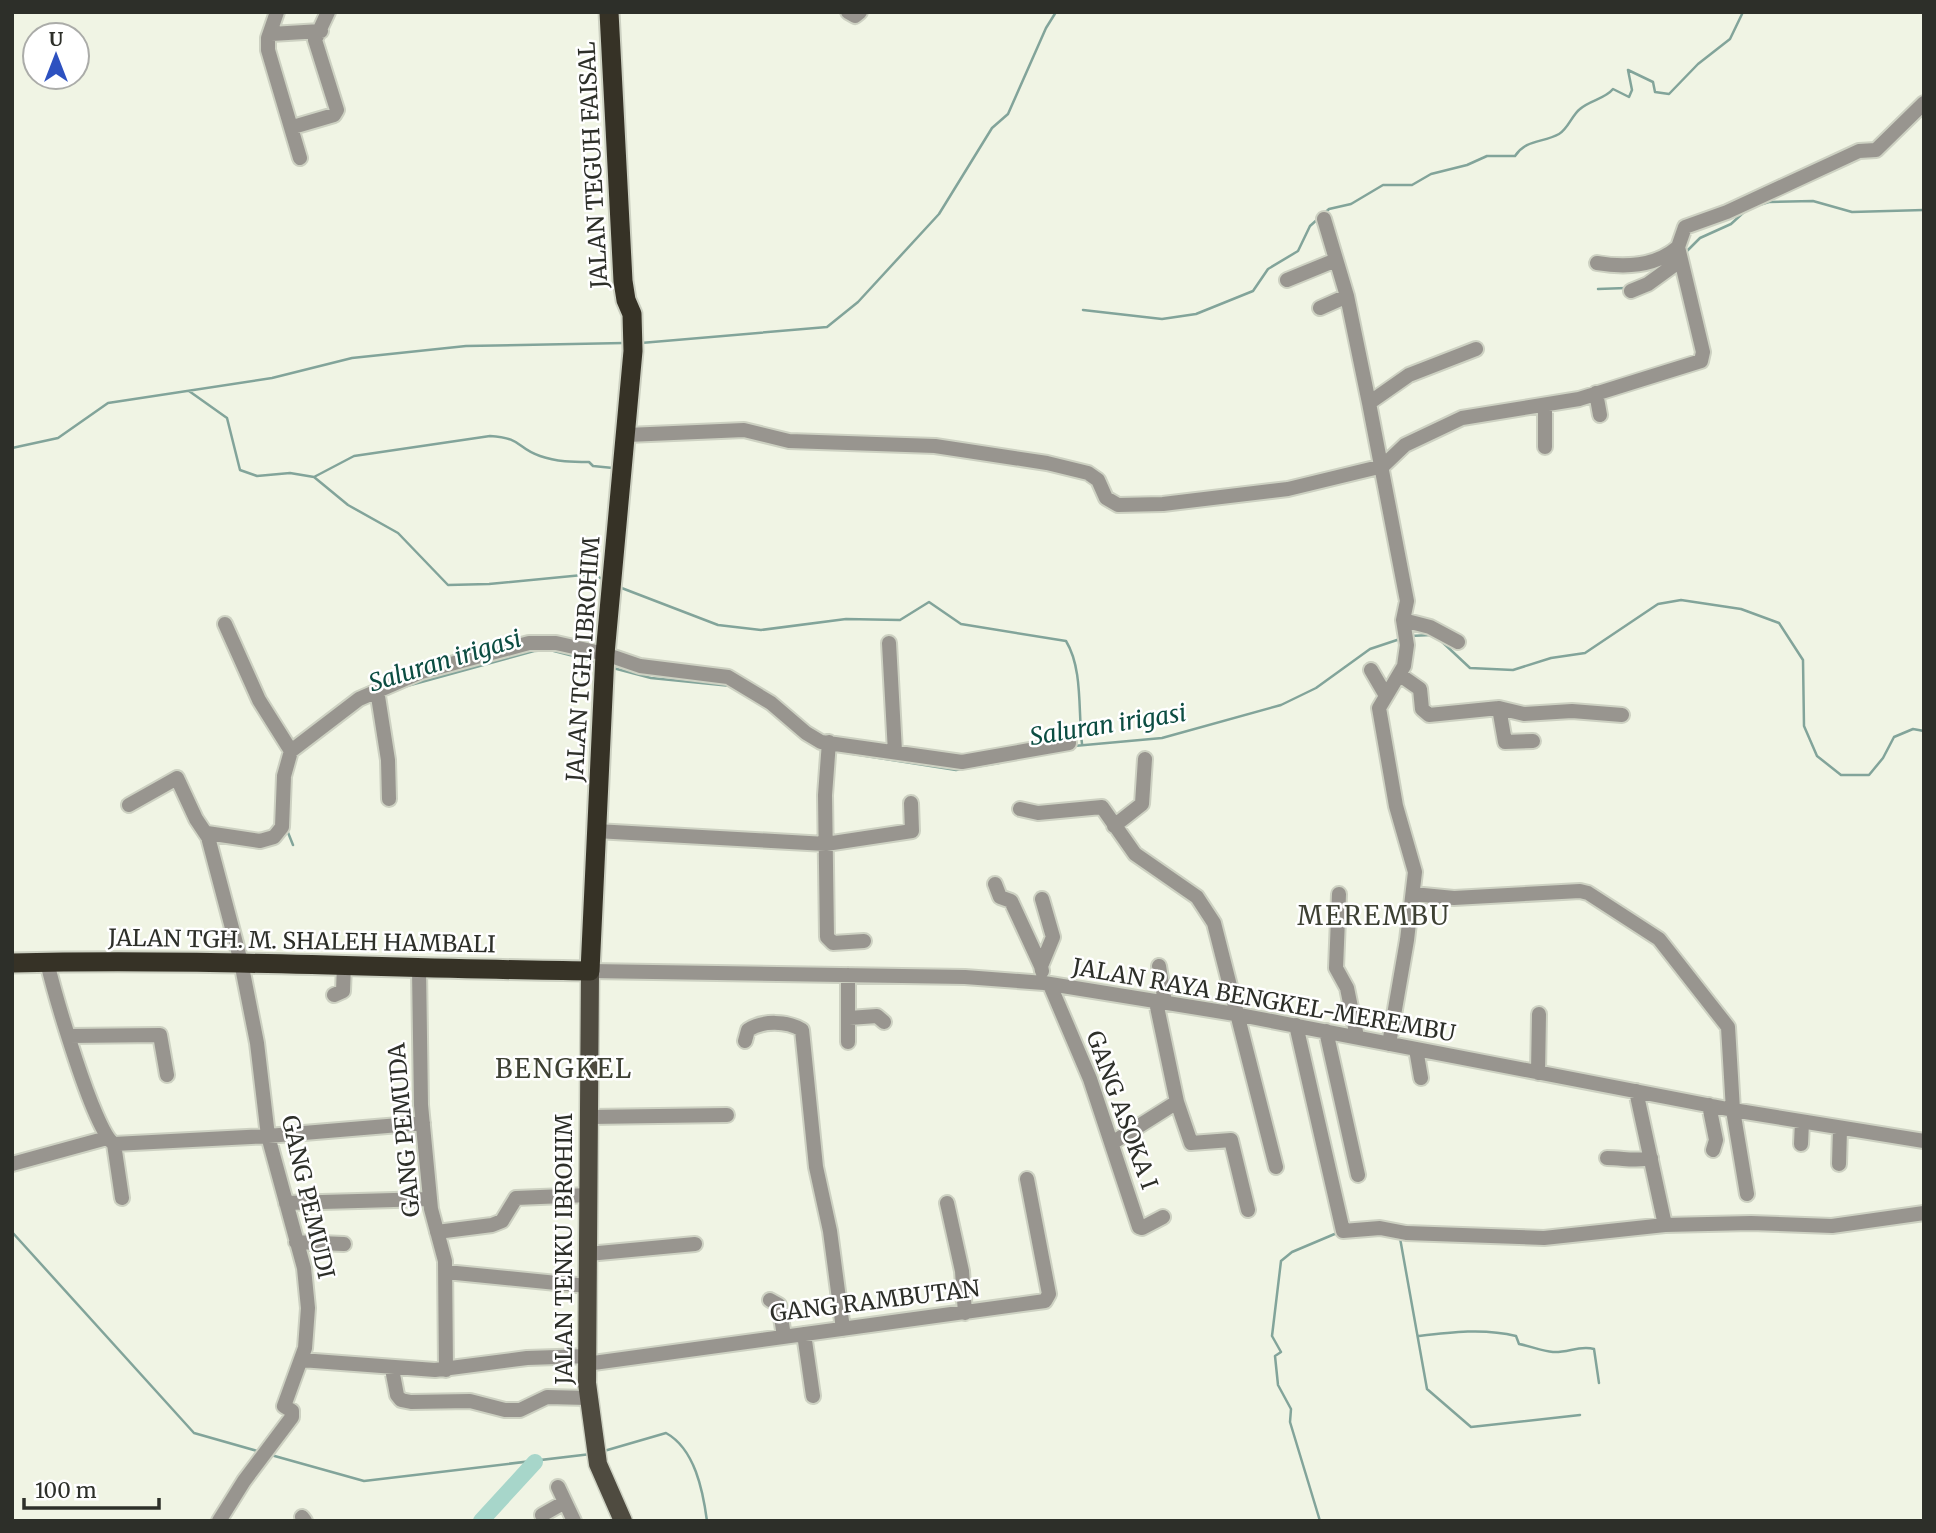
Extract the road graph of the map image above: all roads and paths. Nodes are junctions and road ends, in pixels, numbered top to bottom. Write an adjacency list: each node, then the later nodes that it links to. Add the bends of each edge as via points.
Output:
1 (278, 12): 8 (street)
2 (328, 12): 7 (street)
3 (609, 12): 20 (highway, JALAN TEGUH FAISAL, via 623,281)
4 (622, 12): 20 (highway, JALAN TEGUH FAISAL, via 634,256)
5 (848, 12): 6 (street, via 855,16)
6 (860, 12)
7 (321, 31): 8 (street); 10 (street, via 315,40 337,110 334,115)
8 (271, 34): 10 (street, via 268,50)
9 (1924, 103): 13 (street, via 1876,150 1859,151 1685,227)
10 (293, 127): 11 (street)
11 (300, 158)
12 (1324, 219): 14 (street)
13 (1680, 253): 15 (street, via 1640,264); 17 (street, via 1648,284); 23 (street, via 1704,359)
14 (1336, 260): 16 (street); 18 (street)
15 (1597, 263)
16 (1287, 280)
17 (1631, 291)
18 (1347, 296): 19 (street); 24 (street)
19 (1320, 309)
20 (632, 321): 22 (highway, JALAN TEGUH FAISAL)
21 (1476, 349): 24 (street, via 1409,375)
22 (633, 351): 27 (highway, JALAN TGH. IBROHIM)
23 (1596, 393): 25 (street); 26 (street)
24 (1369, 403): 29 (street)
25 (1545, 406): 28 (street); 29 (street, via 1488,412 1441,426 1405,445)
26 (1600, 415)
27 (627, 435): 29 (street, via 744,430 789,441 935,446 1088,473 1098,480 1106,498 1121,505 1288,489); 34 (highway, JALAN TGH. IBROHIM)
28 (1545, 447)
29 (1384, 466): 31 (street, via 1406,592)
30 (225, 624): 44 (street, via 259,699)
31 (1404, 629): 32 (street, via 1430,627); 36 (street, via 1407,653)
32 (1458, 642)
33 (889, 643): 45 (street)
34 (605, 662): 37 (street, via 556,643 529,643 421,672); 43 (street, via 735,680); 52 (highway, JALAN TGH. IBROHIM)
35 (1371, 670): 38 (street)
36 (1400, 675): 38 (street); 39 (street, via 1420,689 1422,709 1429,715)
37 (378, 694): 44 (street); 47 (street)
38 (1385, 694): 57 (street, via 1380,703 1381,721 1398,817 1414,863)
39 (1499, 708): 40 (street, via 1519,714 1572,711); 41 (street, via 1505,742)
40 (1622, 715)
41 (1533, 741)
42 (1069, 744): 45 (street, via 962,762)
43 (829, 746): 45 (street); 54 (street)
44 (291, 751): 53 (street, via 284,776 282,827 274,837 260,841)
45 (895, 752)
46 (1145, 759): 51 (street, via 1142,804)
47 (389, 799)
48 (911, 803): 54 (street, via 912,831)
49 (129, 805): 53 (street, GANG PEMUDI, via 177,778)
50 (1020, 809): 51 (street, via 1038,813 1100,806)
51 (1114, 826): 72 (street, via 1135,854 1197,897 1209,912)
52 (596, 831): 54 (street); 67 (highway, JALAN TGH. IBROHIM)
53 (208, 839): 61 (street, GANG PEMUDI)
54 (826, 844): 59 (street, via 827,940)
55 (995, 884): 65 (street, GANG ASOKA I, via 1000,897 1011,901)
56 (1339, 894): 79 (street, via 1336,968 1347,988)
57 (1413, 894): 82 (street); 90 (street, via 1454,898 1580,891 1652,934 1685,968 1728,1027)
58 (1042, 899): 65 (street, via 1054,937)
59 (864, 942)
60 (47, 962): 61 (highway, JALAN TGH. M. SHALEH HAMBALI); 62 (highway, JALAN TGH. M. SHALEH HAMBALI); 78 (street)
61 (241, 962): 63 (highway, JALAN TGH. M. SHALEH HAMBALI); 98 (street, GANG PEMUDI)
62 (12, 963)
63 (344, 965): 66 (highway, JALAN TGH. M. SHALEH HAMBALI); 70 (street, via 343,991)
64 (1159, 965): 71 (street)
65 (1041, 966): 69 (street, GANG ASOKA I)
66 (419, 969): 67 (highway, JALAN TGH. M. SHALEH HAMBALI); 96 (street, GANG PEMUDA)
67 (590, 971): 68 (street, JALAN RAYA BENGKEL-MEREMBU); 93 (main road, JALAN TENKU IBROHIM)
68 (848, 975): 69 (street, JALAN RAYA BENGKEL-MEREMBU); 74 (street)
69 (1047, 984): 71 (street, JALAN RAYA BENGKEL-MEREMBU); 94 (street, GANG ASOKA I)
70 (334, 995)
71 (1161, 1003): 72 (street, JALAN RAYA BENGKEL-MEREMBU); 88 (street)
72 (1235, 1014): 76 (street, JALAN RAYA BENGKEL-MEREMBU); 110 (street)
73 (1539, 1014): 84 (street)
74 (849, 1018): 75 (street, via 877,1016); 81 (street)
75 (884, 1022)
76 (1296, 1026): 77 (street, JALAN RAYA BENGKEL-MEREMBU); 104 (street)
77 (1326, 1031): 79 (street, JALAN RAYA BENGKEL-MEREMBU); 99 (street)
78 (69, 1036): 85 (street, via 160,1035); 100 (street, via 86,1093)
79 (1357, 1037): 82 (street, JALAN RAYA BENGKEL-MEREMBU)
80 (745, 1041): 132 (street, via 754,1026 792,1024 802,1030 816,1167)
81 (848, 1042)
82 (1389, 1044): 83 (street, JALAN RAYA BENGKEL-MEREMBU)
83 (1416, 1049): 84 (street, JALAN RAYA BENGKEL-MEREMBU); 86 (street)
84 (1538, 1073): 87 (street, JALAN RAYA BENGKEL-MEREMBU)
85 (167, 1075)
86 (1421, 1078)
87 (1636, 1091): 89 (street, JALAN RAYA BENGKEL-MEREMBU); 107 (street)
88 (1177, 1102): 102 (street); 119 (street, via 1191,1143 1231,1140)
89 (1709, 1105): 90 (street, JALAN RAYA BENGKEL-MEREMBU); 105 (street, via 1716,1140)
90 (1732, 1110): 95 (street, JALAN RAYA BENGKEL-MEREMBU); 113 (street)
91 (1118, 1113): 94 (street)
92 (727, 1115): 93 (street)
93 (590, 1117): 114 (main road, JALAN TENKU IBROHIM)
94 (1104, 1120): 102 (street, GANG ASOKA I)
95 (1802, 1122): 97 (street, JALAN RAYA BENGKEL-MEREMBU); 103 (street)
96 (423, 1123): 98 (street); 116 (street, GANG PEMUDA)
97 (1840, 1129): 101 (street, JALAN RAYA BENGKEL-MEREMBU); 109 (street)
98 (268, 1136): 100 (street); 117 (street, GANG PEMUDI)
99 (1349, 1140): 104 (street); 111 (street)
100 (111, 1141): 108 (street); 115 (street)
101 (1924, 1141)
102 (1112, 1143): 121 (street, GANG ASOKA I, via 1139,1227)
103 (1801, 1144)
104 (1323, 1147): 122 (street, via 1345,1231 1380,1228 1544,1238)
105 (1713, 1150)
106 (1607, 1158): 107 (street, via 1635,1162)
107 (1651, 1158): 122 (street)
108 (12, 1164)
109 (1839, 1164)
110 (1276, 1167)
111 (1358, 1175)
112 (1027, 1179): 131 (street, GANG RAMBUTAN, via 1048,1298 1041,1303)
113 (1747, 1194)
114 (589, 1195): 123 (street, via 516,1198 502,1221); 127 (main road, JALAN TENKU IBROHIM)
115 (122, 1198)
116 (430, 1199): 117 (street); 123 (street, GANG PEMUDA)
117 (286, 1203): 124 (street, GANG PEMUDI)
118 (947, 1203): 131 (street, via 962,1271)
119 (1248, 1210)
120 (1924, 1213): 122 (street, via 1832,1226)
121 (1163, 1217)
122 (1665, 1226)
123 (437, 1232): 128 (street, GANG PEMUDA)
124 (296, 1242): 125 (street); 135 (street, GANG PEMUDI, via 308,1294)
125 (344, 1244)
126 (695, 1244): 127 (street)
127 (588, 1254): 129 (main road, JALAN TENKU IBROHIM)
128 (446, 1272): 129 (street); 138 (street, GANG PEMUDA)
129 (587, 1286): 136 (main road, JALAN TENKU IBROHIM)
130 (770, 1300): 134 (street, via 779,1305)
131 (965, 1313): 132 (street, GANG RAMBUTAN)
132 (843, 1329): 133 (street, GANG RAMBUTAN)
133 (804, 1334): 134 (street, GANG RAMBUTAN); 139 (street)
134 (783, 1336): 136 (street, GANG RAMBUTAN)
135 (301, 1360): 137 (street, GANG RAMBUTAN); 145 (street, GANG PEMUDI, via 284,1406 292,1410 292,1417)
136 (586, 1360): 138 (street, GANG RAMBUTAN, via 527,1358); 140 (main road, JALAN TENKU IBROHIM)
137 (392, 1369): 138 (street, GANG RAMBUTAN); 140 (street, via 397,1395 411,1402 470,1401 520,1410 547,1397)
138 (446, 1370)
139 (813, 1396)
140 (588, 1398): 144 (main road, JALAN TENKU IBROHIM, via 598,1464)
141 (558, 1487): 142 (street)
142 (565, 1502): 143 (street); 146 (street)
143 (542, 1515)
144 (622, 1520)
145 (219, 1521)
146 (574, 1521)

